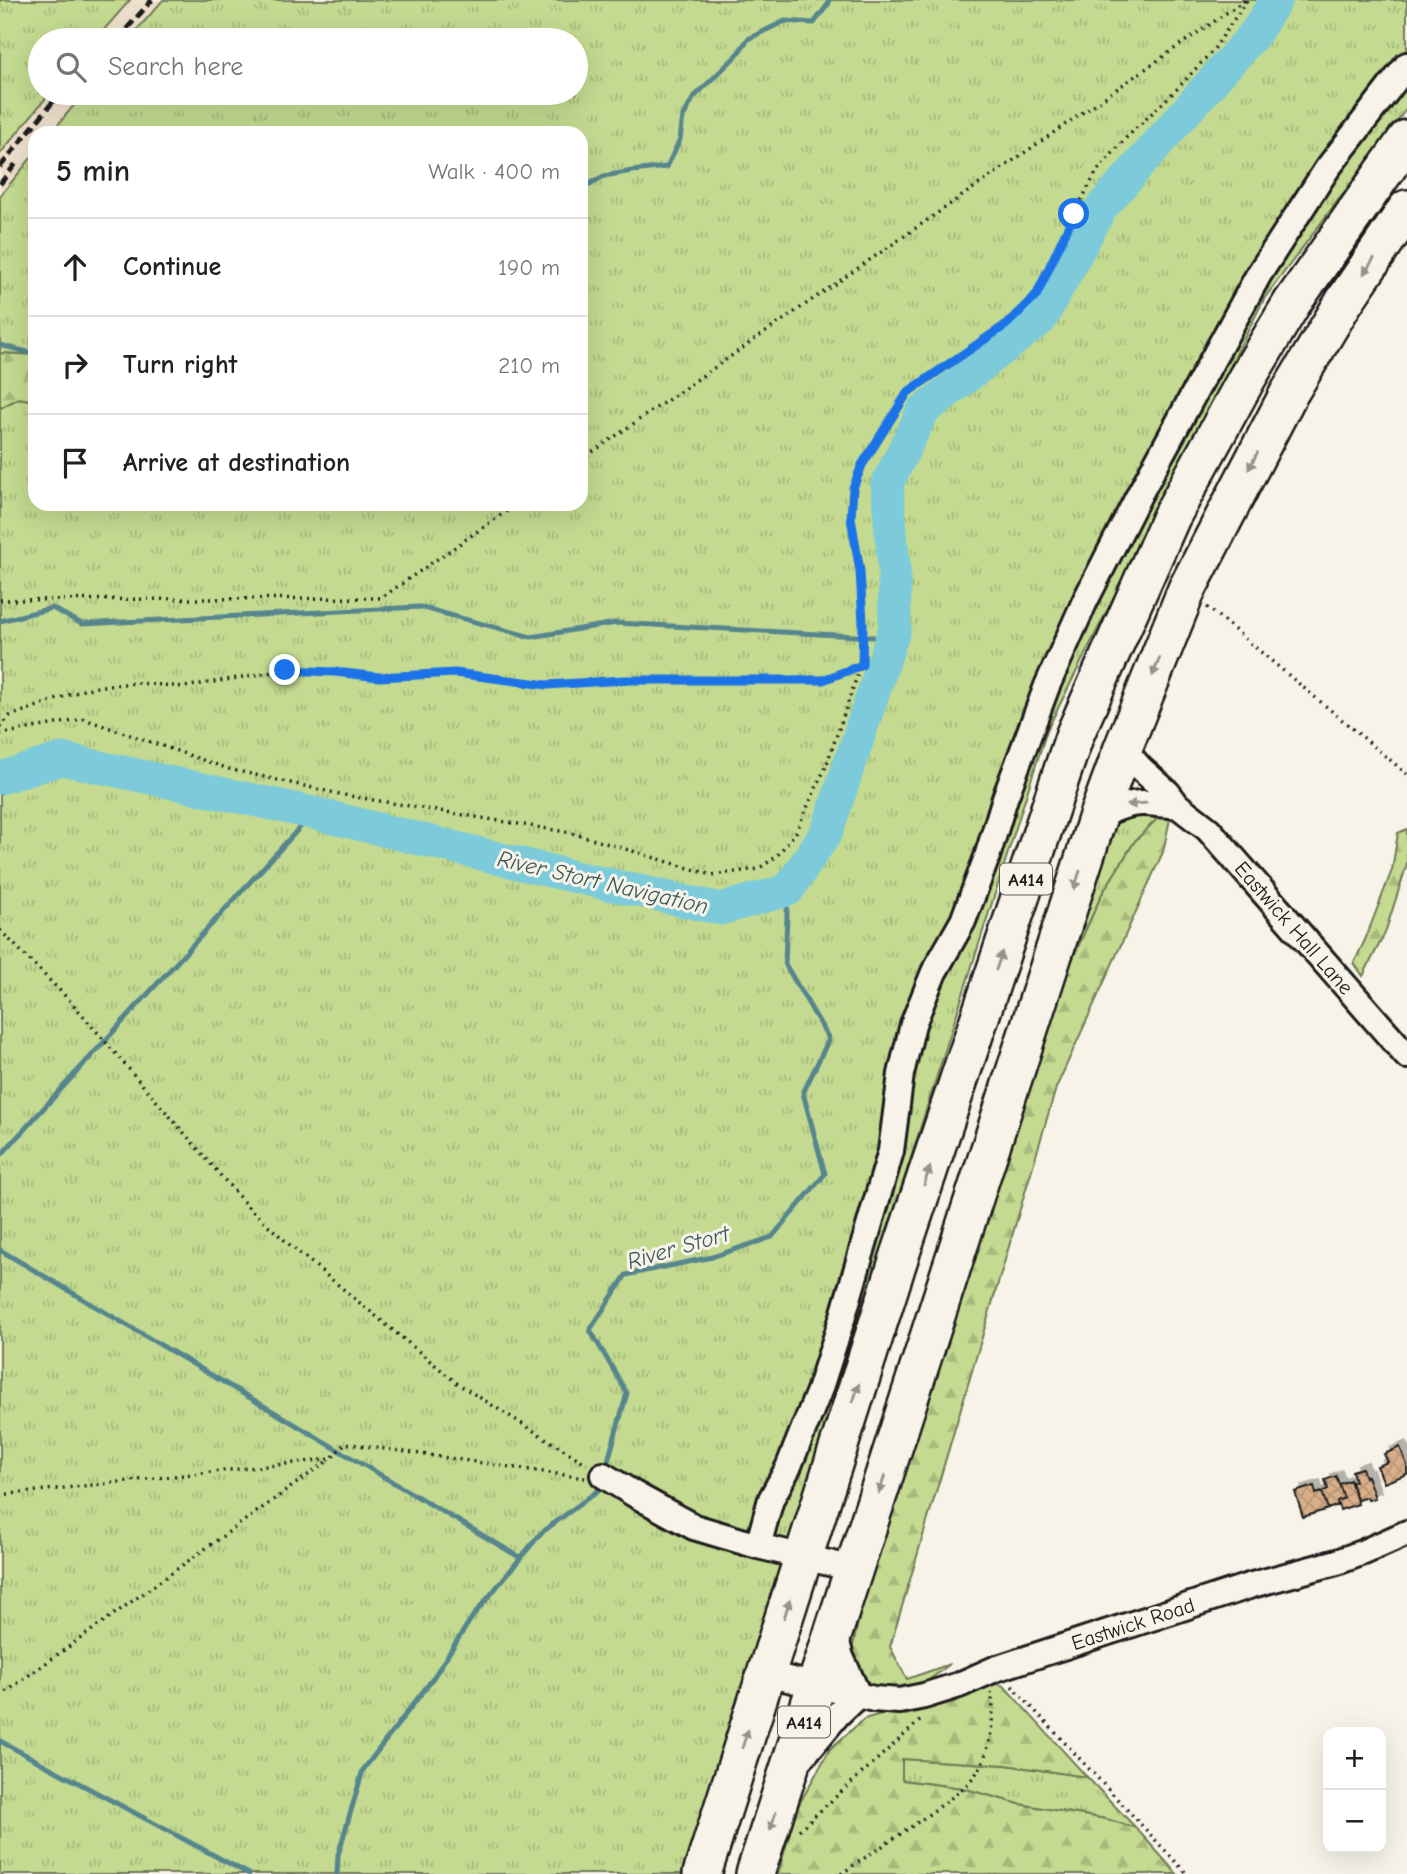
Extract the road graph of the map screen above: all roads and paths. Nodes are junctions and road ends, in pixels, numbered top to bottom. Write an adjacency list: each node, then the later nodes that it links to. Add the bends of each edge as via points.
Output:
1 (1246, 0): 5 (path); 9 (path, via 1214,49 1097,171 1037,294 1007,324 908,392 862,465 853,488 851,518 860,571)
2 (1407, 65): 22 (street, via 1327,169 1259,274 1139,495 1047,686 962,921 913,1024 891,1150 843,1316 819,1391 771,1500)
3 (1407, 139): 23 (highway, A414, one-way to 3, via 1075,734 1171,517 1247,378 1292,303)
4 (1407, 209): 7 (highway, A414, one-way to 7, via 1288,395)
5 (588, 455)
6 (507, 511): 8 (path, via 381,598)
7 (1187, 589): 12 (highway, A414, one-way to 12); 13 (path)
8 (0, 600)
9 (862, 665): 10 (path, via 823,680 624,680 547,685 455,673 379,677 285,670 184,687 139,683 86,689 10,716); 11 (path, via 796,832 776,857 758,869 712,875 572,833 344,795 229,769 84,719)
10 (0, 727)
11 (0, 734)
12 (1123, 748): 14 (street, Eastwick Hall Lane); 15 (highway, A414)
13 (1407, 774)
14 (1177, 805): 15 (street, one-way to 15, via 1131,804); 17 (street, Eastwick Hall Lane, via 1208,829)
15 (1098, 816): 24 (highway, A414, one-way to 24)
16 (0, 930): 19 (path, via 72,1003 247,1206 458,1384)
17 (1407, 1056)
18 (331, 1459): 19 (path, via 345,1443); 20 (path); 30 (path)
19 (596, 1477): 22 (street, via 694,1527)
20 (0, 1494)
21 (1407, 1533): 26 (street, Eastwick Road, via 1337,1562 1252,1585)
22 (758, 1546): 23 (street)
23 (804, 1556): 24 (street); 27 (highway, A414, one-way to 23)
24 (854, 1569): 25 (highway, A414)
25 (834, 1631): 28 (highway, A414); 29 (street)
26 (991, 1671): 29 (street, Eastwick Road, via 899,1701); 36 (path, via 992,1726 979,1770 954,1796); 37 (path)
27 (766, 1674): 28 (street, Eastwick Road); 34 (highway, A414, one-way to 27)
28 (816, 1686): 29 (street, Eastwick Road); 32 (highway, A414)
29 (858, 1695): 32 (street, via 818,1736)
30 (0, 1696)
31 (928, 1713): 33 (path)
32 (786, 1780): 35 (highway, A414, one-way to 35)
33 (793, 1835)
34 (702, 1874)
35 (755, 1874)
36 (841, 1874)
37 (1187, 1874)

